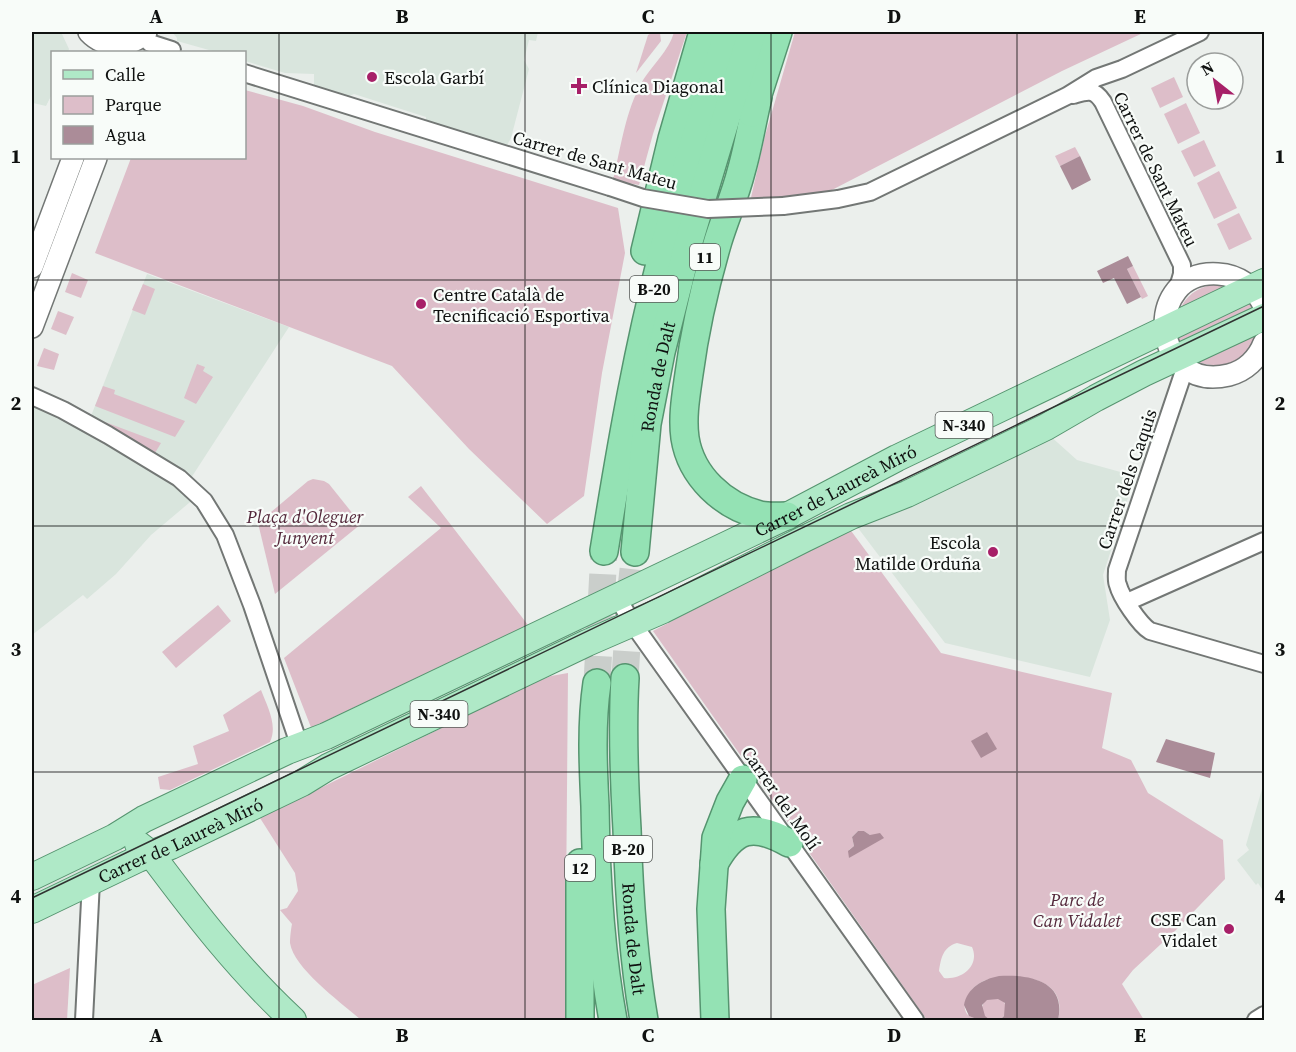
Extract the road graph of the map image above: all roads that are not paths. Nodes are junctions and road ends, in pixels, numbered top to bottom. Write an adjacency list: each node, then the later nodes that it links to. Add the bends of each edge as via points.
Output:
1 (703, 32): 2 (highway, Ronda de Dalt / B-20, via 667,161 622,355 603,486 604,551 639,352 667,237)
2 (728, 32)
3 (752, 32): 23 (highway, Ronda de Dalt / B-20, via 689,241 661,352 647,424)
4 (778, 32): 11 (highway)
5 (1200, 32): 10 (street, Carrer de Sant Mateu, via 1096,78)
6 (93, 40): 7 (street)
7 (134, 43): 8 (street, via 150,43)
8 (170, 51)
9 (246, 74): 10 (street, Carrer de Sant Mateu, bridge, via 643,198 708,209 783,207 870,192)
10 (1067, 96): 15 (street, Carrer de Sant Mateu, via 1089,91 1098,94 1182,266)
11 (758, 97): 23 (highway, 11, via 707,250); 24 (highway, via 741,172 702,303 684,424 689,452 707,484 753,513)
12 (73, 159): 14 (street)
13 (96, 159): 18 (street)
14 (32, 267)
15 (1177, 291): 16 (street, via 1196,277 1213,273 1233,277); 19 (street, via 1165,315)
16 (1260, 292): 19 (main road, N-340)
17 (1264, 317): 21 (main road, N-340)
18 (32, 327)
19 (1164, 329): 21 (street); 24 (main road, Carrer de Laureà Miró / N-340, via 897,458)
20 (1264, 343): 21 (street, via 1256,360 1234,374 1208,377)
21 (1180, 363): 28 (street, Carrer dels Caquis, via 1117,570 1118,585); 29 (main road, Carrer de Laureà Miró / N-340, via 1096,398 1047,427 907,494 851,516)
22 (32, 396): 34 (street, via 179,478 204,501 225,535)
23 (642, 485): 26 (highway, Ronda de Dalt)
24 (787, 516): 27 (main road, Carrer de Laureà Miró / N-340)
25 (1264, 541): 28 (street)
26 (635, 552)
27 (617, 597): 29 (street, Carrer del Molí); 34 (main road, Carrer de Laureà Miró / N-340)
28 (1127, 602): 30 (street, Carrer dels Caquis, via 1150,631)
29 (633, 624): 35 (street, Carrer del Molí); 38 (main road, Carrer de Laureà Miró / N-340)
30 (1264, 664)
31 (625, 678): 48 (highway, Ronda de Dalt / B-20, via 622,727 628,872)
32 (597, 683): 33 (highway, Ronda de Dalt / B-20)
33 (592, 716): 46 (highway, 12, via 580,874); 47 (highway, Ronda de Dalt / B-20, via 596,878)
34 (300, 747): 36 (main road, Carrer de Laureà Miró / N-340, via 144,819)
35 (743, 779): 37 (street, Carrer del Molí); 39 (highway, via 716,838)
36 (115, 837): 38 (main road, via 128,838); 40 (main road, Carrer de Laureà Miró / N-340)
37 (789, 843): 39 (highway, via 766,832 742,833 724,846); 50 (street, Carrer del Molí)
38 (151, 854): 41 (main road, Carrer de Laureà Miró / N-340); 45 (main road, via 214,937 262,992)
39 (714, 866): 49 (highway, via 711,909)
40 (32, 877)
41 (91, 881): 42 (main road, Carrer de Laureà Miró / N-340); 44 (street)
42 (32, 910)
43 (1264, 1015): 51 (street)
44 (84, 1020)
45 (293, 1020)
46 (580, 1020)
47 (613, 1020)
48 (644, 1020)
49 (715, 1020)
50 (915, 1020)
51 (1256, 1020)

